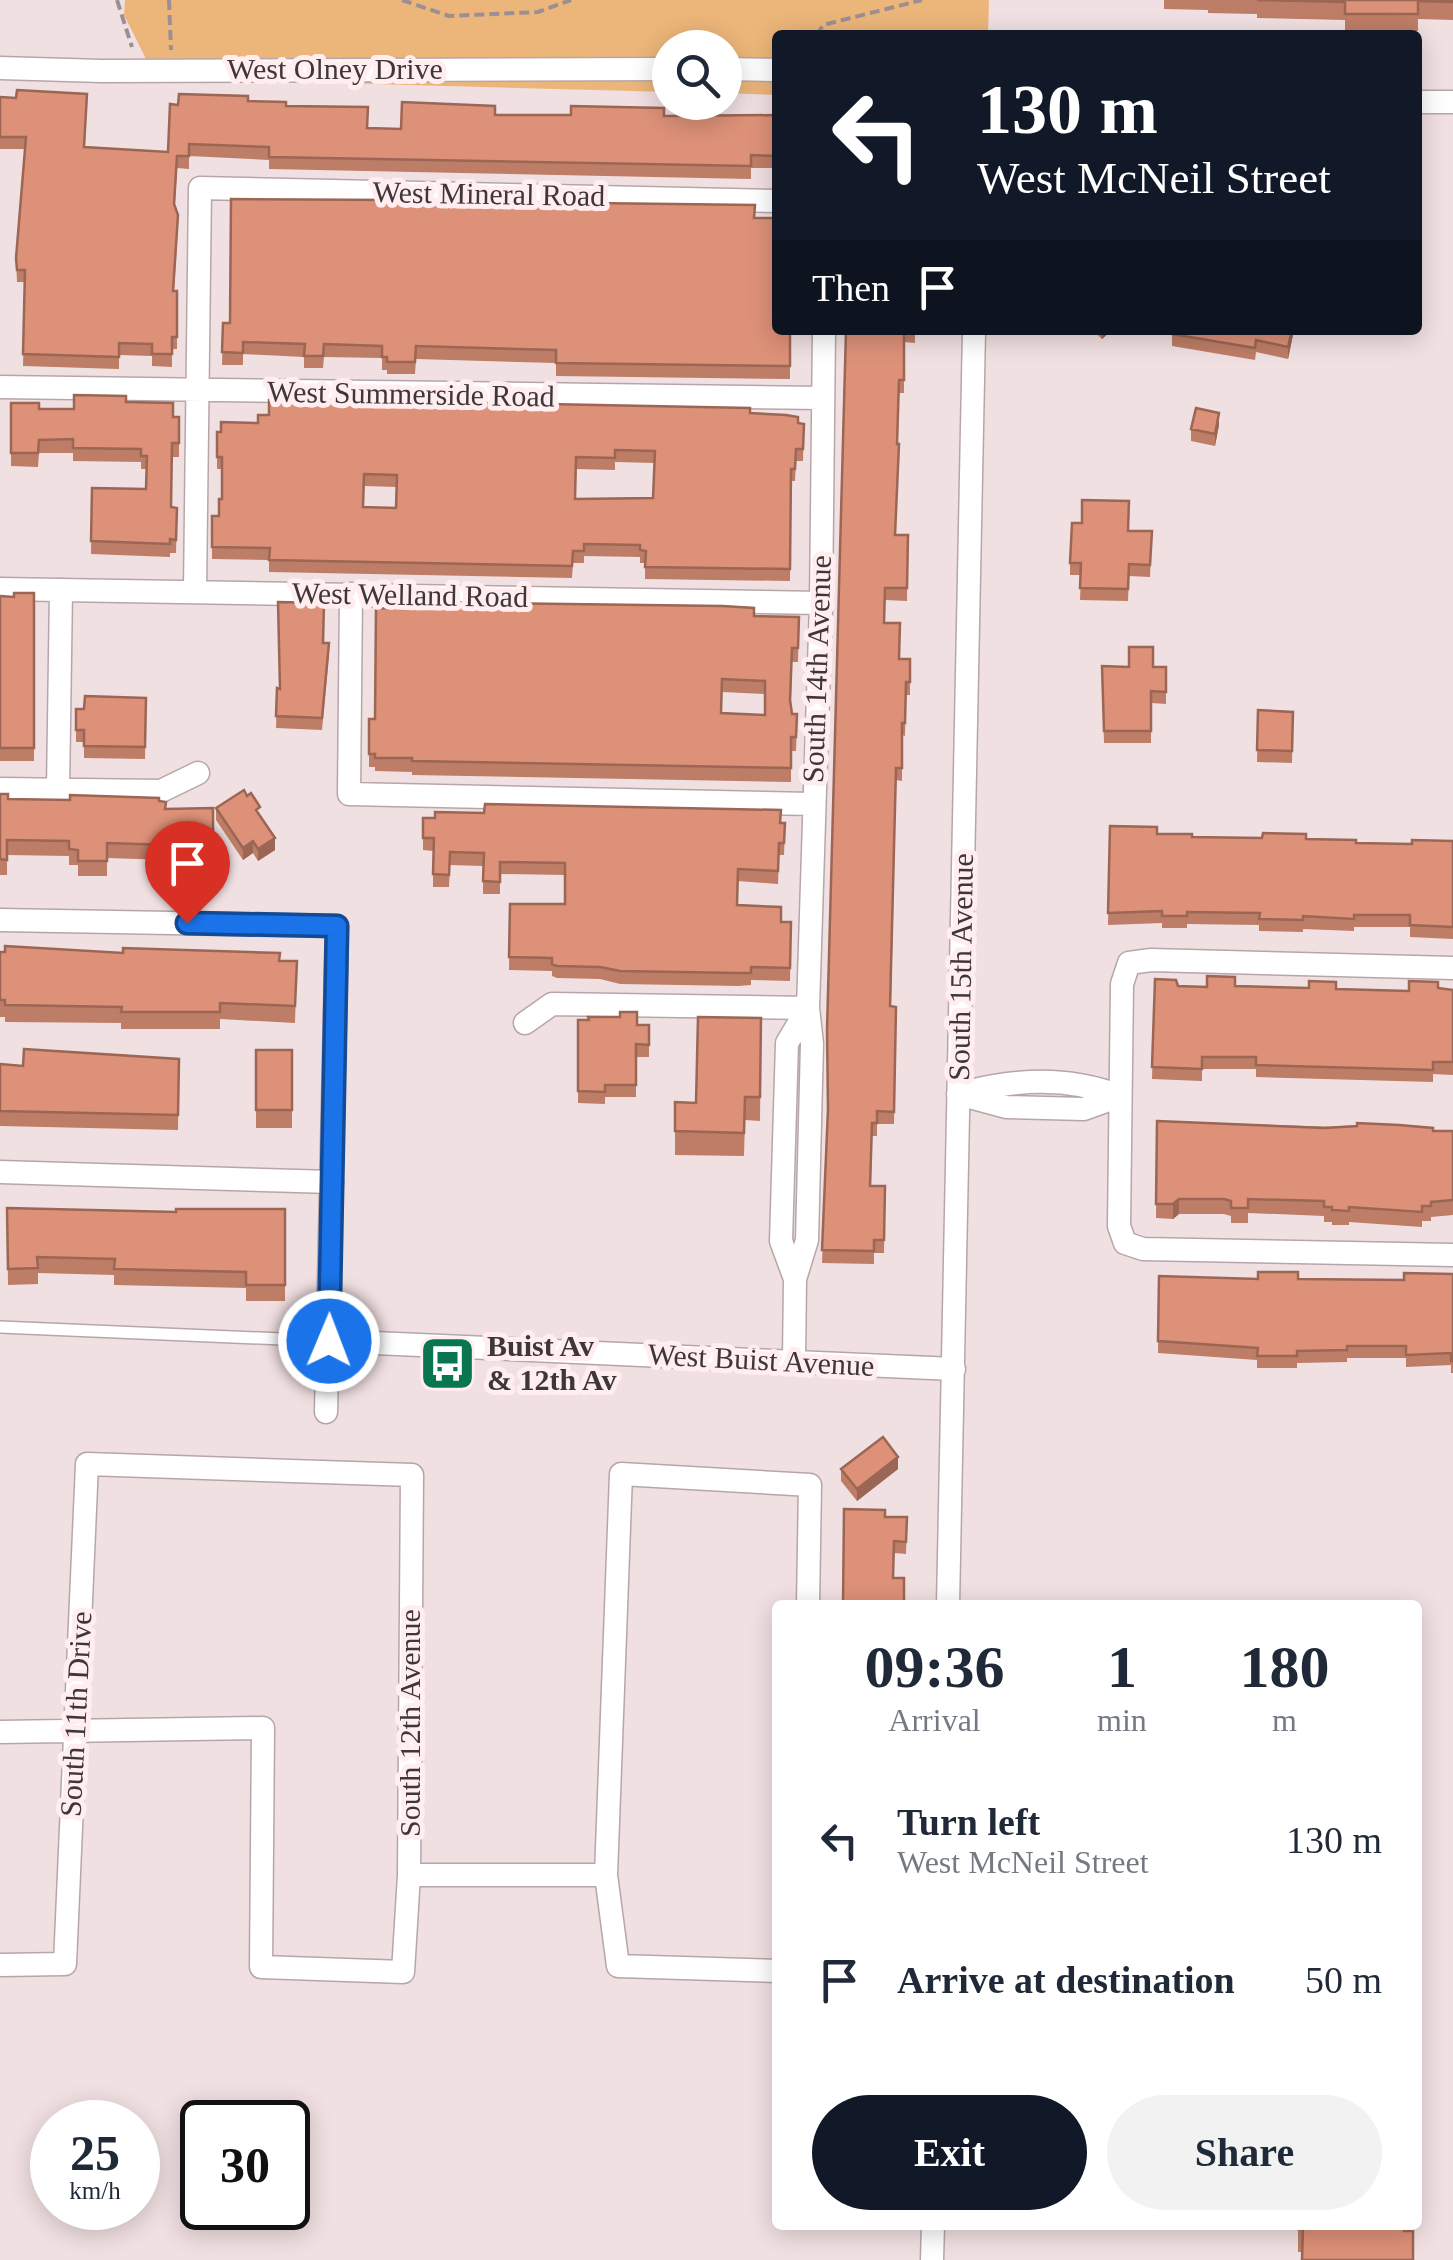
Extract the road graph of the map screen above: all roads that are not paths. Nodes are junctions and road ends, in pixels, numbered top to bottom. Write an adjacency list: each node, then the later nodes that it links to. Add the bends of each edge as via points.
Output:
1 (0, 68): 2 (street, West Olney Drive)
2 (652, 69)
3 (742, 69): 4 (street)
4 (772, 70)
5 (1422, 102): 6 (street)
6 (1453, 102)
7 (772, 201): 11 (street, West Mineral Road, via 200,188)
8 (824, 335): 12 (street, South 14th Avenue)
9 (974, 335): 27 (street, South 15th Avenue)
10 (0, 388): 11 (street, West Summerside Road)
11 (198, 391): 12 (street, West Summerside Road); 15 (street)
12 (822, 398): 17 (street, South 14th Avenue)
13 (0, 589): 14 (street, West Welland Road)
14 (61, 590): 15 (street, West Welland Road); 20 (street)
15 (195, 590): 16 (street, West Welland Road)
16 (352, 594): 17 (street, West Welland Road); 21 (street, via 349,794)
17 (820, 603): 21 (street, South 14th Avenue)
18 (198, 773): 20 (street, via 161,791)
19 (0, 789): 20 (street)
20 (58, 790)
21 (813, 804): 24 (street, South 14th Avenue)
22 (0, 920): 31 (street, via 337,926)
23 (1453, 968): 28 (street, via 1130,963 1122,984)
24 (808, 1008): 25 (street, via 552,1004); 32 (street, South 14th Avenue, via 788,1043); 33 (street, South 14th Avenue)
25 (525, 1023)
26 (1049, 1082): 27 (street, via 1007,1081); 28 (street, via 1085,1083); 29 (street)
27 (958, 1094): 29 (street, via 1006,1108); 39 (street, South 15th Avenue)
28 (1120, 1096): 29 (street, via 1084,1110); 34 (street, via 1124,1243 1143,1249)
29 (1049, 1108)
30 (0, 1172): 31 (street)
31 (332, 1182): 37 (street)
32 (783, 1210): 33 (street); 35 (street, South 14th Avenue, via 781,1240)
33 (807, 1210): 35 (street, South 14th Avenue, via 807,1240)
34 (1453, 1255)
35 (795, 1279): 38 (street, South 14th Avenue)
36 (0, 1327): 37 (lane)
37 (329, 1341): 38 (street, West Buist Avenue); 40 (street)
38 (794, 1362): 39 (street, West Buist Avenue)
39 (954, 1369): 43 (street, South 15th Avenue)
40 (326, 1412)
41 (412, 1475): 44 (street, South 11th Drive, via 87,1464); 46 (street, South 12th Avenue)
42 (808, 1600): 47 (street, via 810,1485 621,1474)
43 (948, 1600)
44 (75, 1730): 45 (street); 46 (street, South 12th Avenue, via 263,1728 261,1967 403,1972); 48 (street, South 11th Drive, via 66,1964)
45 (0, 1732)
46 (409, 1875): 47 (street)
47 (606, 1875): 49 (street, via 618,1966)
48 (0, 1965)
49 (772, 1971)
50 (933, 2230): 51 (street)
51 (932, 2260)

